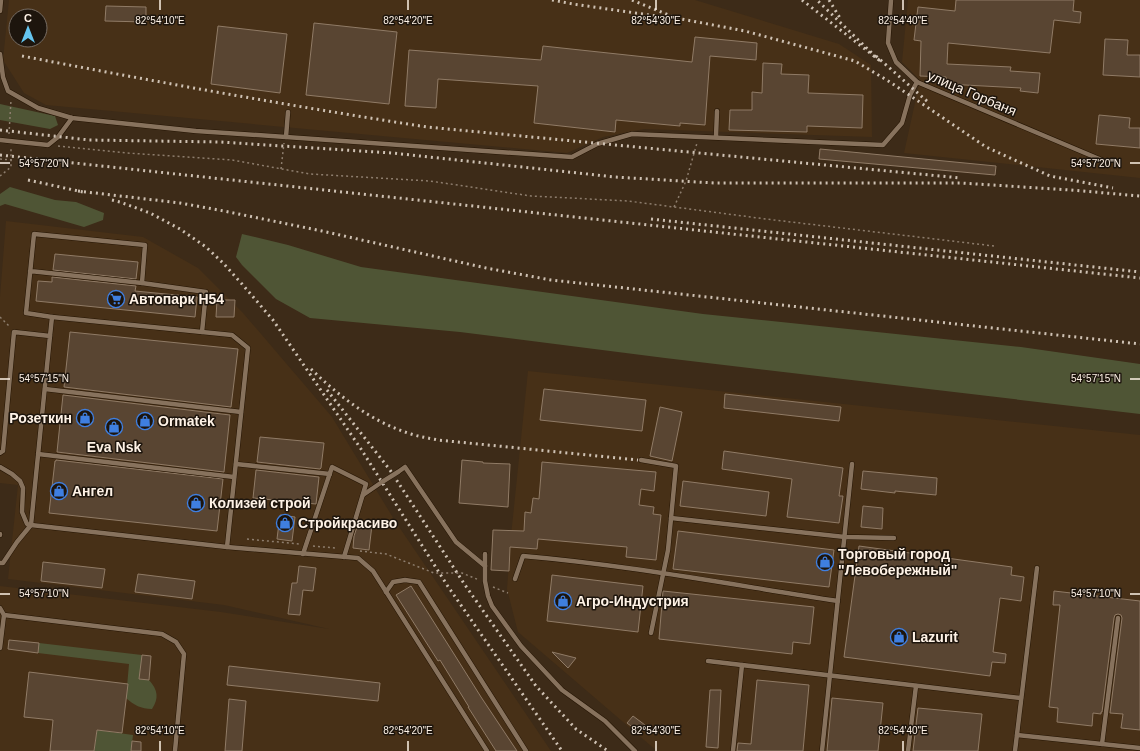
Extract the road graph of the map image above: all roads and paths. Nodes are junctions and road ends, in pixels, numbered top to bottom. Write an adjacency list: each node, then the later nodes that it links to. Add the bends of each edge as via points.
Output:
1 (1, 0): 3 (lane)
2 (891, 0): 5 (lane, улица Горбаня, via 888,43 896,62)
3 (0, 11)
4 (0, 54): 8 (lane, via 2,77 8,91 38,108)
5 (917, 82): 11 (lane, via 910,95 902,123 883,145); 16 (lane, улица Горбаня)
6 (717, 111): 11 (lane)
7 (288, 112): 9 (lane)
8 (72, 118): 9 (lane); 13 (lane, via 58,137)
9 (286, 137): 10 (lane, via 572,158 597,144 632,134); 17 (path)
10 (699, 137): 11 (lane); 18 (path, via 686,181)
11 (716, 137)
12 (0, 140): 13 (lane)
13 (48, 145): 17 (path, via 127,154 232,160)
14 (0, 159): 15 (path)
15 (12, 160)
16 (1104, 161)
17 (281, 169): 18 (path, via 310,174 430,181 531,196 628,201)
18 (674, 207): 19 (path)
19 (994, 246)
20 (30, 271): 21 (lane); 21 (lane, via 34,234 145,245); 23 (lane, via 26,314)
21 (142, 283): 25 (lane, via 206,292)
22 (0, 316): 24 (path)
23 (52, 317): 25 (lane); 26 (lane)
24 (14, 332): 26 (lane); 29 (lane)
25 (202, 332): 28 (lane, via 232,335 248,348)
26 (50, 336): 27 (lane)
27 (45, 389): 28 (lane); 30 (lane)
28 (241, 412): 32 (lane)
29 (0, 453)
30 (38, 454): 36 (lane); 39 (lane)
31 (641, 460): 38 (lane, via 676,466)
32 (236, 464): 35 (lane); 36 (lane)
33 (852, 464): 40 (lane)
34 (0, 467): 39 (lane, via 20,481 23,488 22,512 27,524)
35 (330, 474): 37 (lane, via 332,467 366,484); 43 (lane)
36 (234, 477): 44 (lane)
37 (363, 495): 45 (lane); 51 (lane, bridge, via 405,467 456,542)
38 (671, 518): 40 (lane); 53 (lane)
39 (31, 526): 44 (lane); 50 (lane, via 3,563)
40 (845, 537): 41 (lane); 58 (lane)
41 (894, 538)
42 (247, 539): 43 (path)
43 (306, 545): 45 (path); 47 (lane)
44 (227, 547): 47 (lane)
45 (346, 550): 49 (lane)
46 (360, 551): 55 (path, via 386,554 434,573 462,573)
47 (303, 554): 49 (lane)
48 (485, 554): 51 (lane)
49 (344, 557): 56 (lane, via 358,558 374,571)
50 (0, 563)
51 (485, 566): 55 (lane)
52 (1037, 568): 68 (lane)
53 (663, 573): 54 (lane, via 522,556); 58 (lane); 62 (lane)
54 (515, 579)
55 (485, 583): 57 (path); 76 (lane, via 492,606 521,646 562,690 605,721)
56 (386, 592): 71 (lane); 75 (lane, via 392,582 419,582)
57 (508, 593)
58 (838, 602): 66 (lane)
59 (0, 608): 60 (lane)
60 (4, 615): 63 (lane); 73 (lane, via 162,634 176,642 184,654)
61 (1118, 618): 70 (lane)
62 (651, 633)
63 (0, 648)
64 (708, 661): 65 (lane)
65 (742, 665): 66 (lane); 77 (lane)
66 (830, 675): 67 (lane); 78 (lane)
67 (916, 686): 68 (lane); 79 (lane)
68 (1021, 698): 69 (lane)
69 (1017, 735): 70 (lane); 80 (lane)
70 (1102, 744): 72 (lane)
71 (484, 748): 74 (lane)
72 (1140, 748)
73 (175, 751)
74 (487, 751)
75 (526, 751)
76 (635, 751)
77 (733, 751)
78 (822, 751)
79 (908, 751)
80 (1015, 751)

